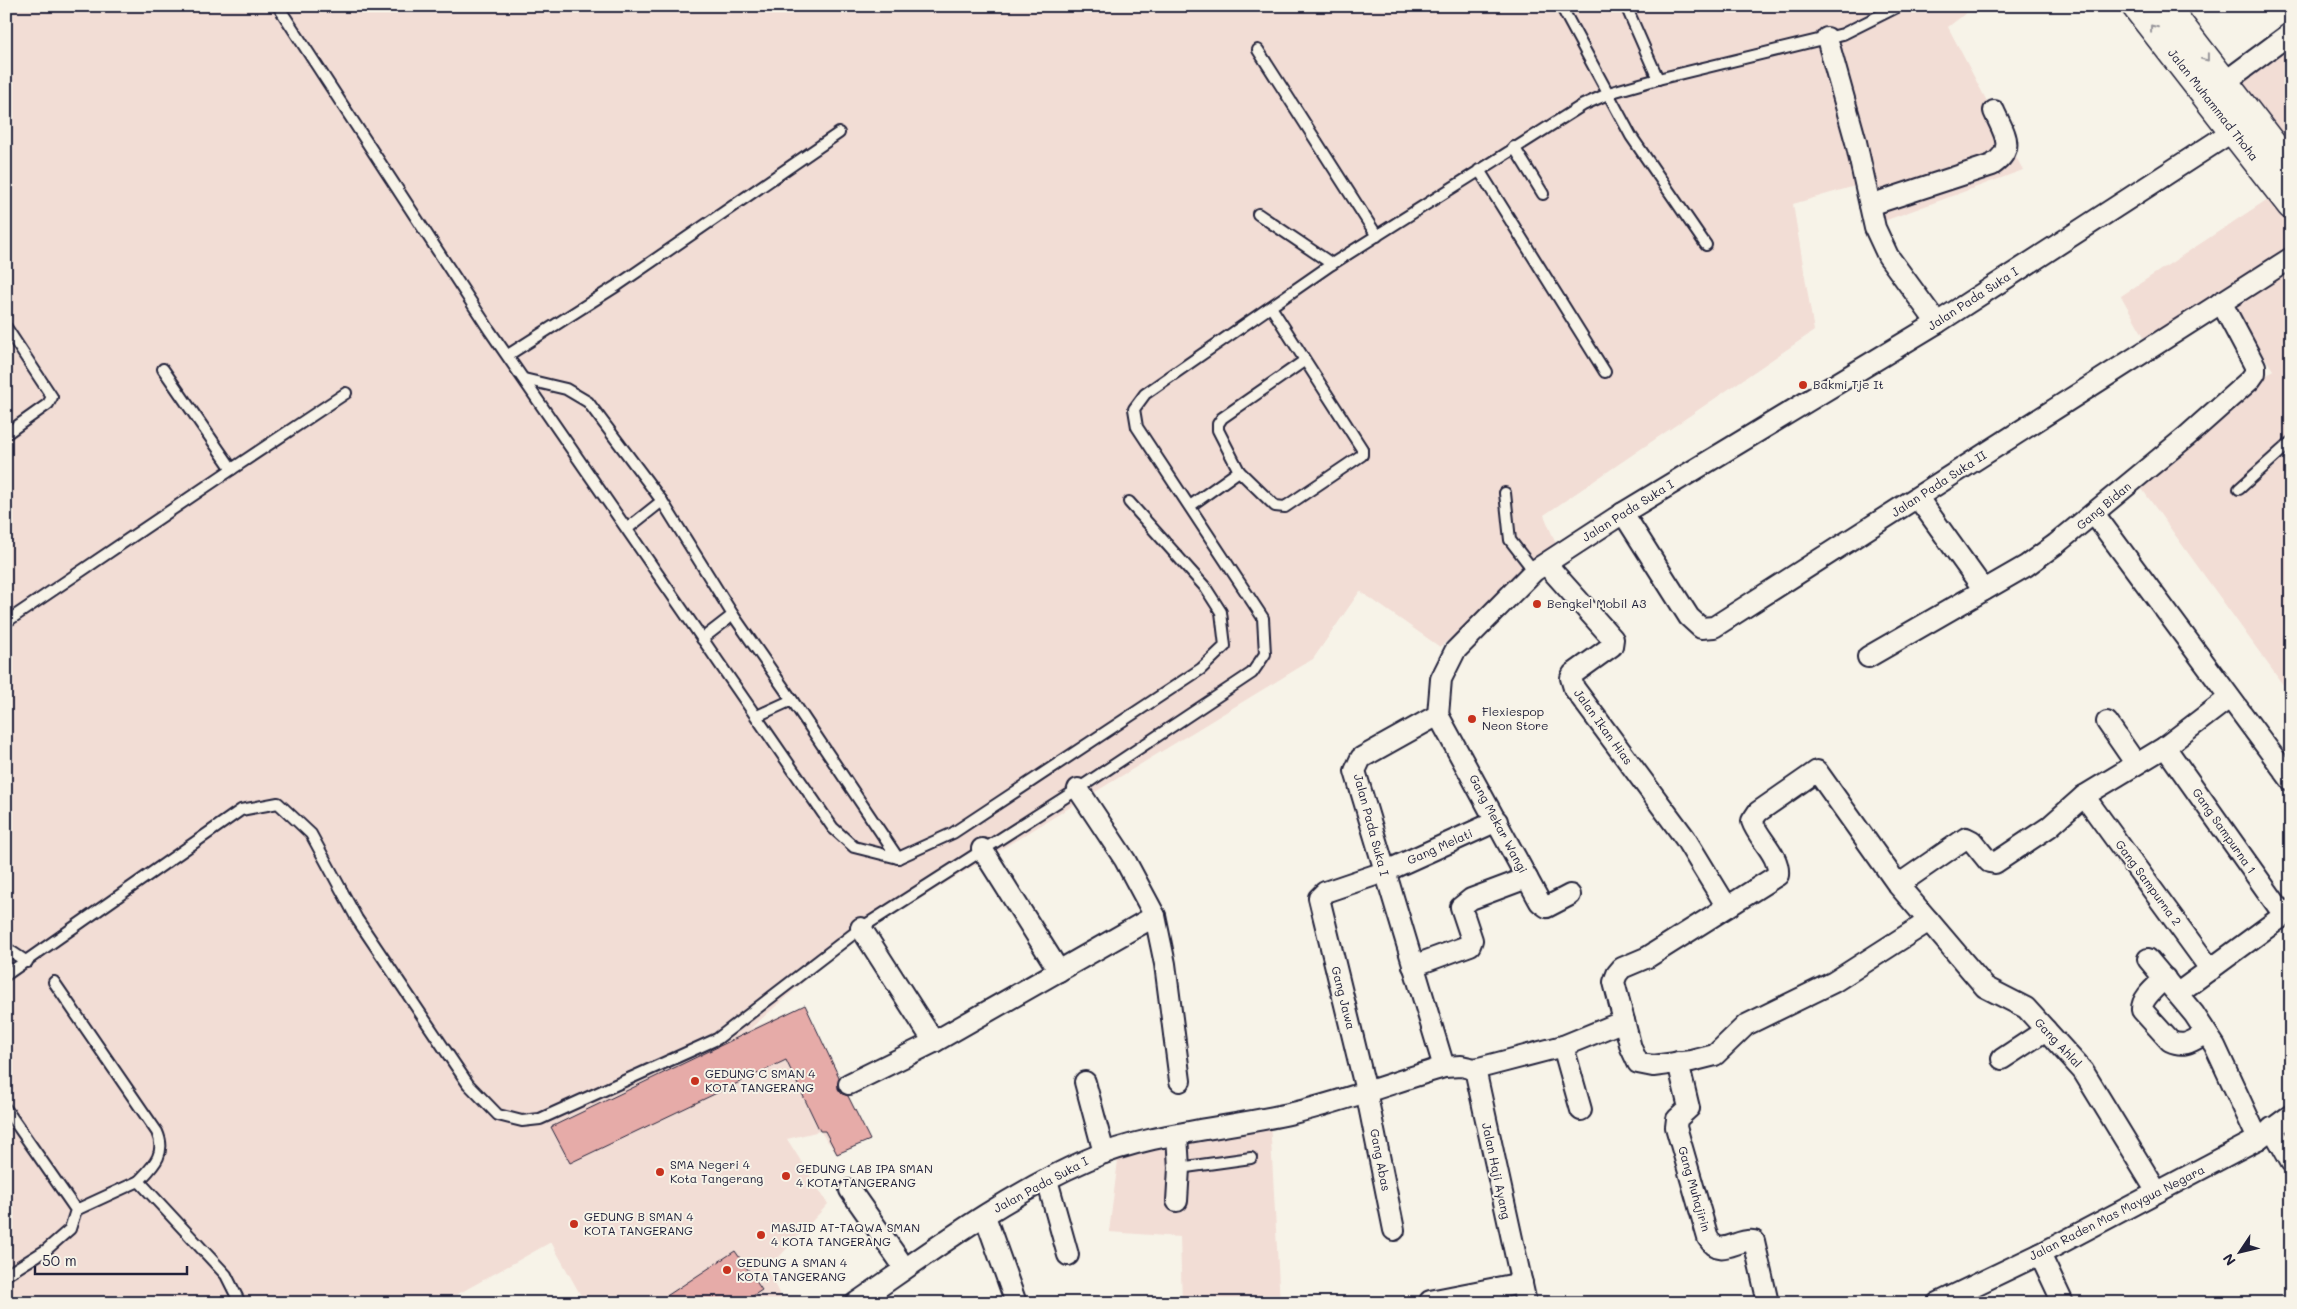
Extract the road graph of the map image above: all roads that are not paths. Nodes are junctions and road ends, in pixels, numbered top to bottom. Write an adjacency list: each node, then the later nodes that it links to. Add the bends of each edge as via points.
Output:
1 (278, 6): 31 (lane)
2 (1561, 6): 12 (lane)
3 (1626, 6): 10 (lane)
4 (1899, 6): 8 (lane, via 1861,27)
5 (2136, 6): 11 (main road, Jalan Muhammad Thoha, one-way to 5)
6 (2165, 6): 11 (main road, Jalan Muhammad Thoha, one-way to 11)
7 (2291, 33): 11 (street)
8 (1827, 38): 10 (lane); 20 (street)
9 (1258, 50): 23 (lane)
10 (1658, 79): 12 (lane)
11 (2215, 89): 14 (main road, Jalan Muhammad Thoha); 17 (main road, Jalan Muhammad Thoha)
12 (1608, 93): 16 (lane); 24 (lane, via 1630,136)
13 (1994, 111): 20 (street, via 2006,139 2004,157 1992,165)
14 (2234, 131): 21 (main road, Jalan Muhammad Thoha); 29 (street, Jalan Pada Suka I)
15 (839, 133): 31 (lane, via 618,285)
16 (1514, 148): 18 (lane); 19 (lane)
17 (2291, 169)
18 (1479, 170): 23 (lane); 34 (lane)
19 (1543, 194)
20 (1870, 205): 29 (street, via 1875,228 1888,256)
21 (2291, 205)
22 (1258, 214): 26 (lane)
23 (1377, 236): 26 (lane)
24 (1706, 245)
25 (2291, 258): 27 (street, Jalan Pada Suka II)
26 (1332, 264): 28 (lane)
27 (2220, 302): 43 (street, Jalan Pada Suka II); 48 (street, Gang Bidan, via 2255,366 2255,374)
28 (1271, 307): 32 (lane); 46 (lane, via 1145,394 1134,410 1137,427)
29 (1937, 323): 47 (street, Jalan Pada Suka I)
30 (6, 327): 37 (lane, via 52,397 48,404)
31 (508, 355): 35 (lane)
32 (1304, 361): 40 (lane, via 1218,424); 40 (lane, via 1362,449 1362,455 1285,507 1275,506)
33 (163, 369): 39 (lane)
34 (1605, 372)
35 (524, 379): 44 (lane, via 566,389 588,402); 49 (lane)
36 (346, 393): 39 (lane)
37 (6, 434)
38 (2291, 442): 41 (lane)
39 (232, 470): 53 (lane)
40 (1239, 471): 46 (lane)
41 (2239, 489)
42 (1505, 493): 50 (lane, via 1508,534)
43 (1918, 498): 47 (street, Jalan Pada Suka II, via 1714,627 1707,628 1701,628 1689,617); 51 (street)
44 (662, 501): 49 (lane); 52 (lane)
45 (1129, 502): 68 (lane, via 1205,587 1220,612 1225,646 1201,669 953,833)
46 (1190, 506): 64 (lane, via 1263,618 1265,654 1252,673)
47 (1623, 513): 50 (street, Jalan Pada Suka I)
48 (2094, 514): 51 (street, Gang Bidan, via 2026,566); 56 (street)
49 (628, 528): 54 (lane)
50 (1540, 568): 58 (street, Jalan Pada Suka I, via 1455,651 1441,679); 74 (street, Jalan Ikan Hias, via 1612,639 1612,646 1573,674 1574,688 1685,838)
51 (1984, 590): 55 (street, Gang Bidan)
52 (733, 615): 54 (lane); 57 (lane)
53 (7, 622)
54 (702, 638): 59 (lane)
55 (1868, 657)
56 (2229, 698): 61 (street); 63 (street)
57 (792, 700): 59 (lane); 68 (lane)
58 (1438, 715): 66 (street, Gang Mekar Wangi); 69 (street, Jalan Pada Suka I, via 1361,758 1355,771)
59 (756, 716): 68 (lane, via 833,828 854,847)
60 (2106, 722): 62 (street)
61 (2164, 747): 62 (street); 75 (street, Gang Sampurna 1)
62 (2136, 764): 65 (street)
63 (2291, 780)
64 (1078, 789): 67 (lane); 76 (street, via 1125,860)
65 (2084, 796): 71 (street, via 2049,827 1995,863 1989,862 1966,838); 83 (street, Gang Sampurna 2)
66 (1497, 821): 69 (street, Gang Melati); 70 (street, Gang Mekar Wangi)
67 (982, 849): 78 (lane); 84 (street)
68 (898, 858)
69 (1384, 872): 73 (street, Gang Melati, via 1325,892 1319,898); 82 (street, Jalan Pada Suka I)
70 (1526, 878): 72 (street, Gang Mekar Wangi, via 1543,906); 82 (street, via 1471,899 1461,907 1472,940 1470,945)
71 (1898, 885): 74 (street, Gang Ahlal, via 1818,771 1758,812 1752,821 1774,858 1778,875); 77 (street, Gang Ahlal)
72 (1570, 895)
73 (1320, 906): 101 (street, Gang Jawa)
74 (1727, 908): 89 (street, via 1648,957 1622,968 1614,982)
75 (2287, 913): 83 (street)
76 (1155, 916): 84 (street); 98 (street, via 1165,964)
77 (1929, 921): 90 (street, Gang Ahlal, via 1985,987 2026,1008); 95 (street, via 1834,982 1746,1025 1715,1055)
78 (861, 928): 81 (lane, via 717,1039 540,1119 522,1121 498,1115 468,1084 357,919 311,834 278,803 241,810); 92 (street)
79 (6, 948): 81 (lane)
80 (2148, 959): 86 (street)
81 (27, 962): 85 (lane)
82 (1413, 966): 96 (street, Jalan Pada Suka I)
83 (2211, 970): 88 (street)
84 (1059, 971): 92 (street)
85 (6, 976)
86 (2165, 978): 88 (street); 91 (street, via 2145,999 2142,1010 2175,1043 2187,1044)
87 (54, 982): 112 (lane, via 161,1141 159,1158)
88 (2178, 993): 91 (street)
89 (1624, 1020): 93 (street); 95 (street, via 1638,1063 1653,1066)
90 (2046, 1030): 94 (street); 114 (street, Gang Ahlal, via 2084,1070)
91 (2206, 1033): 105 (street)
92 (934, 1042): 100 (street)
93 (1563, 1046): 97 (street); 103 (street)
94 (2002, 1059)
95 (1678, 1062): 130 (street, Gang Muhajirin, via 1689,1108 1677,1119 1676,1127 1708,1238 1712,1245 1720,1248 1754,1241)
96 (1444, 1067): 97 (street); 101 (street, Jalan Pada Suka I)
97 (1475, 1069): 123 (street, Jalan Haji Ayang, via 1502,1204)
98 (1180, 1081)
99 (1085, 1082): 107 (street)
100 (849, 1084)
101 (1366, 1091): 106 (street, Jalan Pada Suka I, via 1293,1113); 118 (street, Gang Abas)
102 (6, 1109): 116 (lane)
103 (1581, 1110)
104 (2291, 1115): 105 (street, Jalan Raden Mas Maygua Negara)
105 (2265, 1134): 109 (street); 114 (street, Jalan Raden Mas Maygua Negara)
106 (1177, 1135): 107 (street, Jalan Pada Suka I); 110 (street)
107 (1104, 1153): 111 (street, Jalan Pada Suka I)
108 (1251, 1158): 110 (lane)
109 (2291, 1162)
110 (1179, 1168): 115 (street)
111 (1047, 1180): 117 (street, Jalan Pada Suka I); 119 (street)
112 (139, 1182): 116 (lane); 126 (lane, via 226,1275)
113 (850, 1190): 121 (street)
114 (2156, 1192): 120 (street, Jalan Raden Mas Maygua Negara)
115 (1177, 1201)
116 (76, 1210): 122 (lane, via 70,1229 46,1250)
117 (985, 1216): 121 (street, Jalan Pada Suka I); 128 (street)
118 (1394, 1230)
119 (1068, 1254)
120 (2040, 1254): 131 (street, Jalan Raden Mas Maygua Negara); 132 (street)
121 (904, 1267): 124 (street, Jalan Pada Suka I)
122 (6, 1275)
123 (1522, 1283): 125 (street); 129 (street, Jalan Haji Ayang)
124 (878, 1296): 127 (street, Jalan Pada Suka I)
125 (1430, 1301)
126 (240, 1303)
127 (856, 1303)
128 (1016, 1303)
129 (1526, 1303)
130 (1768, 1303)
131 (1938, 1303)
132 (2063, 1303)

